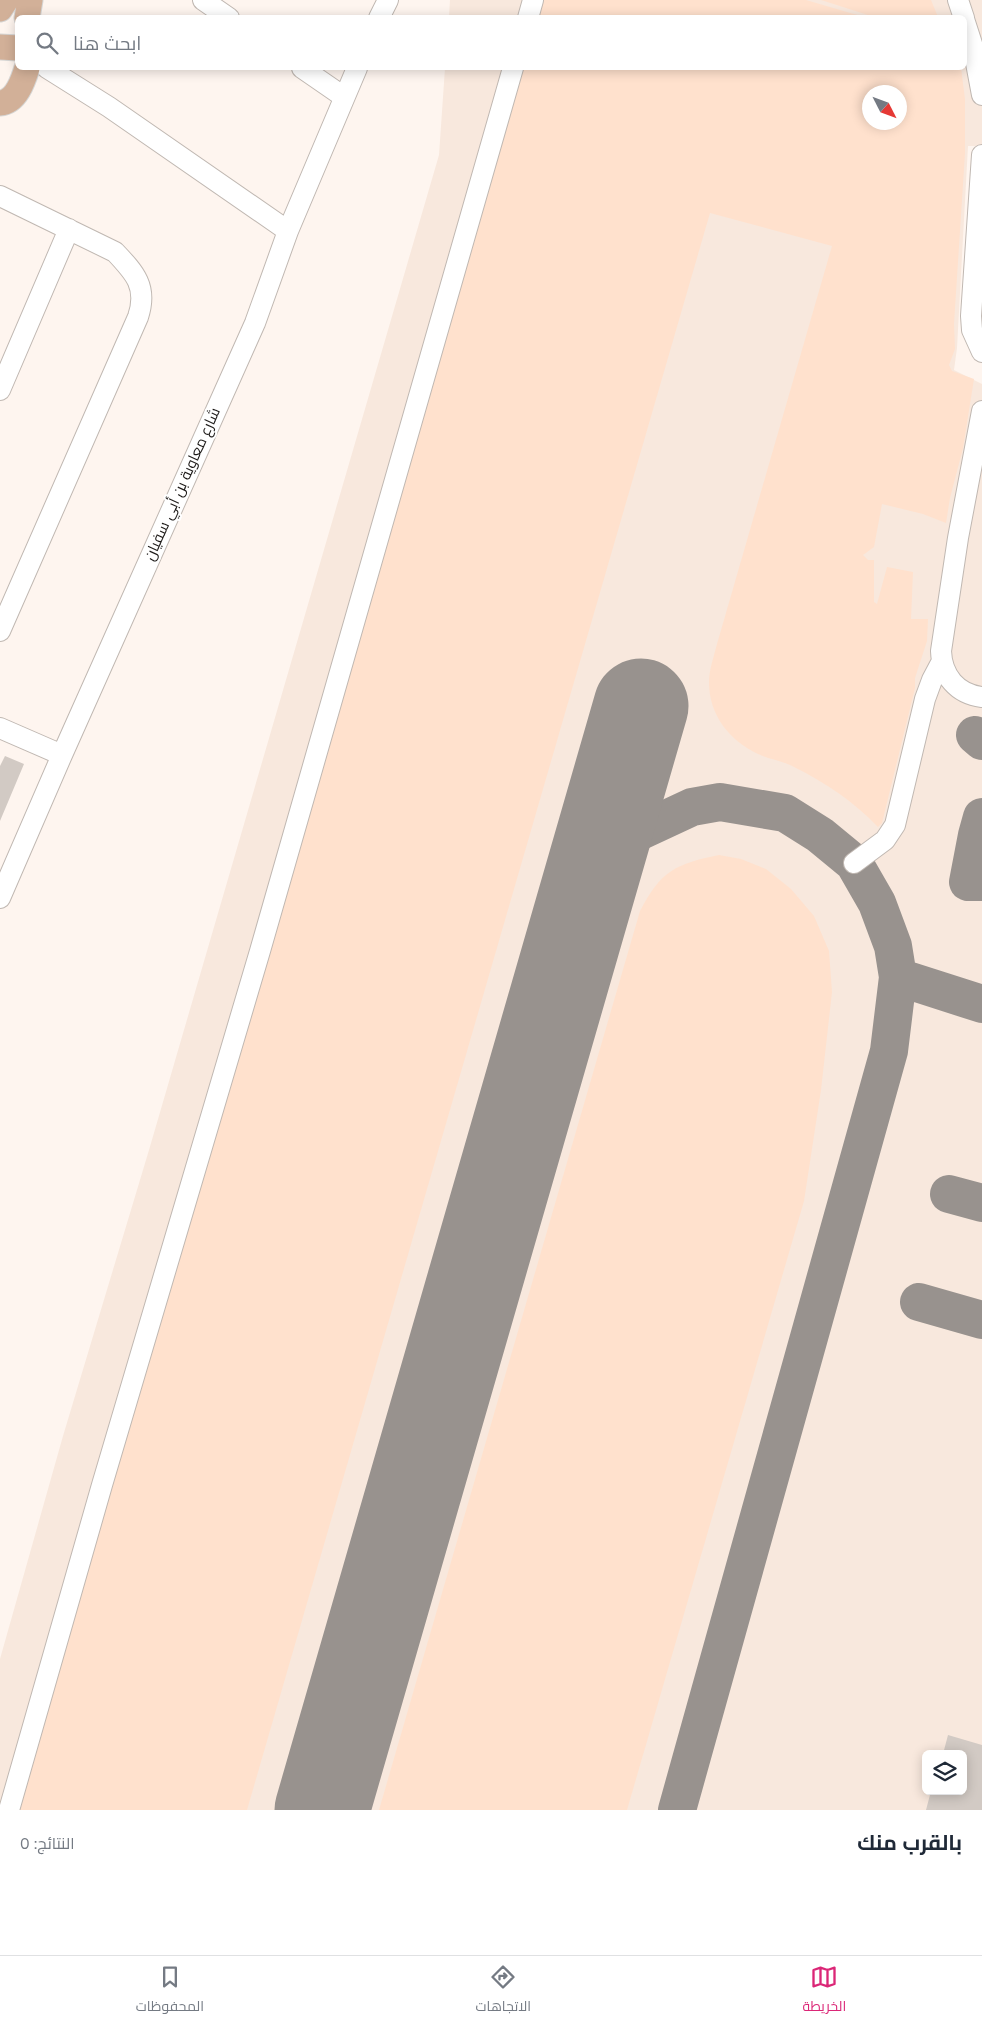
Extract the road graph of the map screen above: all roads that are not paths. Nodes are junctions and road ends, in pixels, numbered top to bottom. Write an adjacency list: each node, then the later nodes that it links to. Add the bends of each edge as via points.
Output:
1 (6, 0): 7 (main road)
2 (30, 0): 8 (main road)
3 (203, 0): 9 (street)
4 (388, 0): 10 (street)
5 (532, 0): 11 (street)
6 (958, 0): 12 (street)
7 (0, 9)
8 (28, 15)
9 (225, 15)
10 (380, 15)
11 (529, 15)
12 (963, 15)
13 (967, 28): 21 (street)
14 (0, 46): 15 (main road)
15 (15, 48)
16 (26, 70): 23 (main road, via 14,95)
17 (50, 70): 27 (street)
18 (305, 70): 22 (street)
19 (356, 70): 22 (street, شارع معاوية بن أبي سفيان)
20 (512, 70): 38 (street)
21 (982, 95)
22 (344, 97): 27 (street, شارع معاوية بن أبي سفيان)
23 (1, 108)
24 (982, 154): 28 (street, via 971,316 972,330)
25 (0, 196): 26 (street)
26 (69, 229): 29 (street); 31 (street, via 115,252 129,267 142,294 141,307)
27 (288, 231): 35 (street, شارع معاوية بن أبي سفيان, via 255,323)
28 (980, 341)
29 (2, 382)
30 (982, 411): 32 (street, via 948,597)
31 (0, 631)
32 (942, 663): 33 (street, via 956,686 967,694); 36 (street, via 925,700 895,825 886,840)
33 (982, 698)
34 (0, 728): 35 (street)
35 (62, 755): 37 (street, شارع معاوية بن أبي سفيان)
36 (854, 863)
37 (0, 898)
38 (9, 1810)

